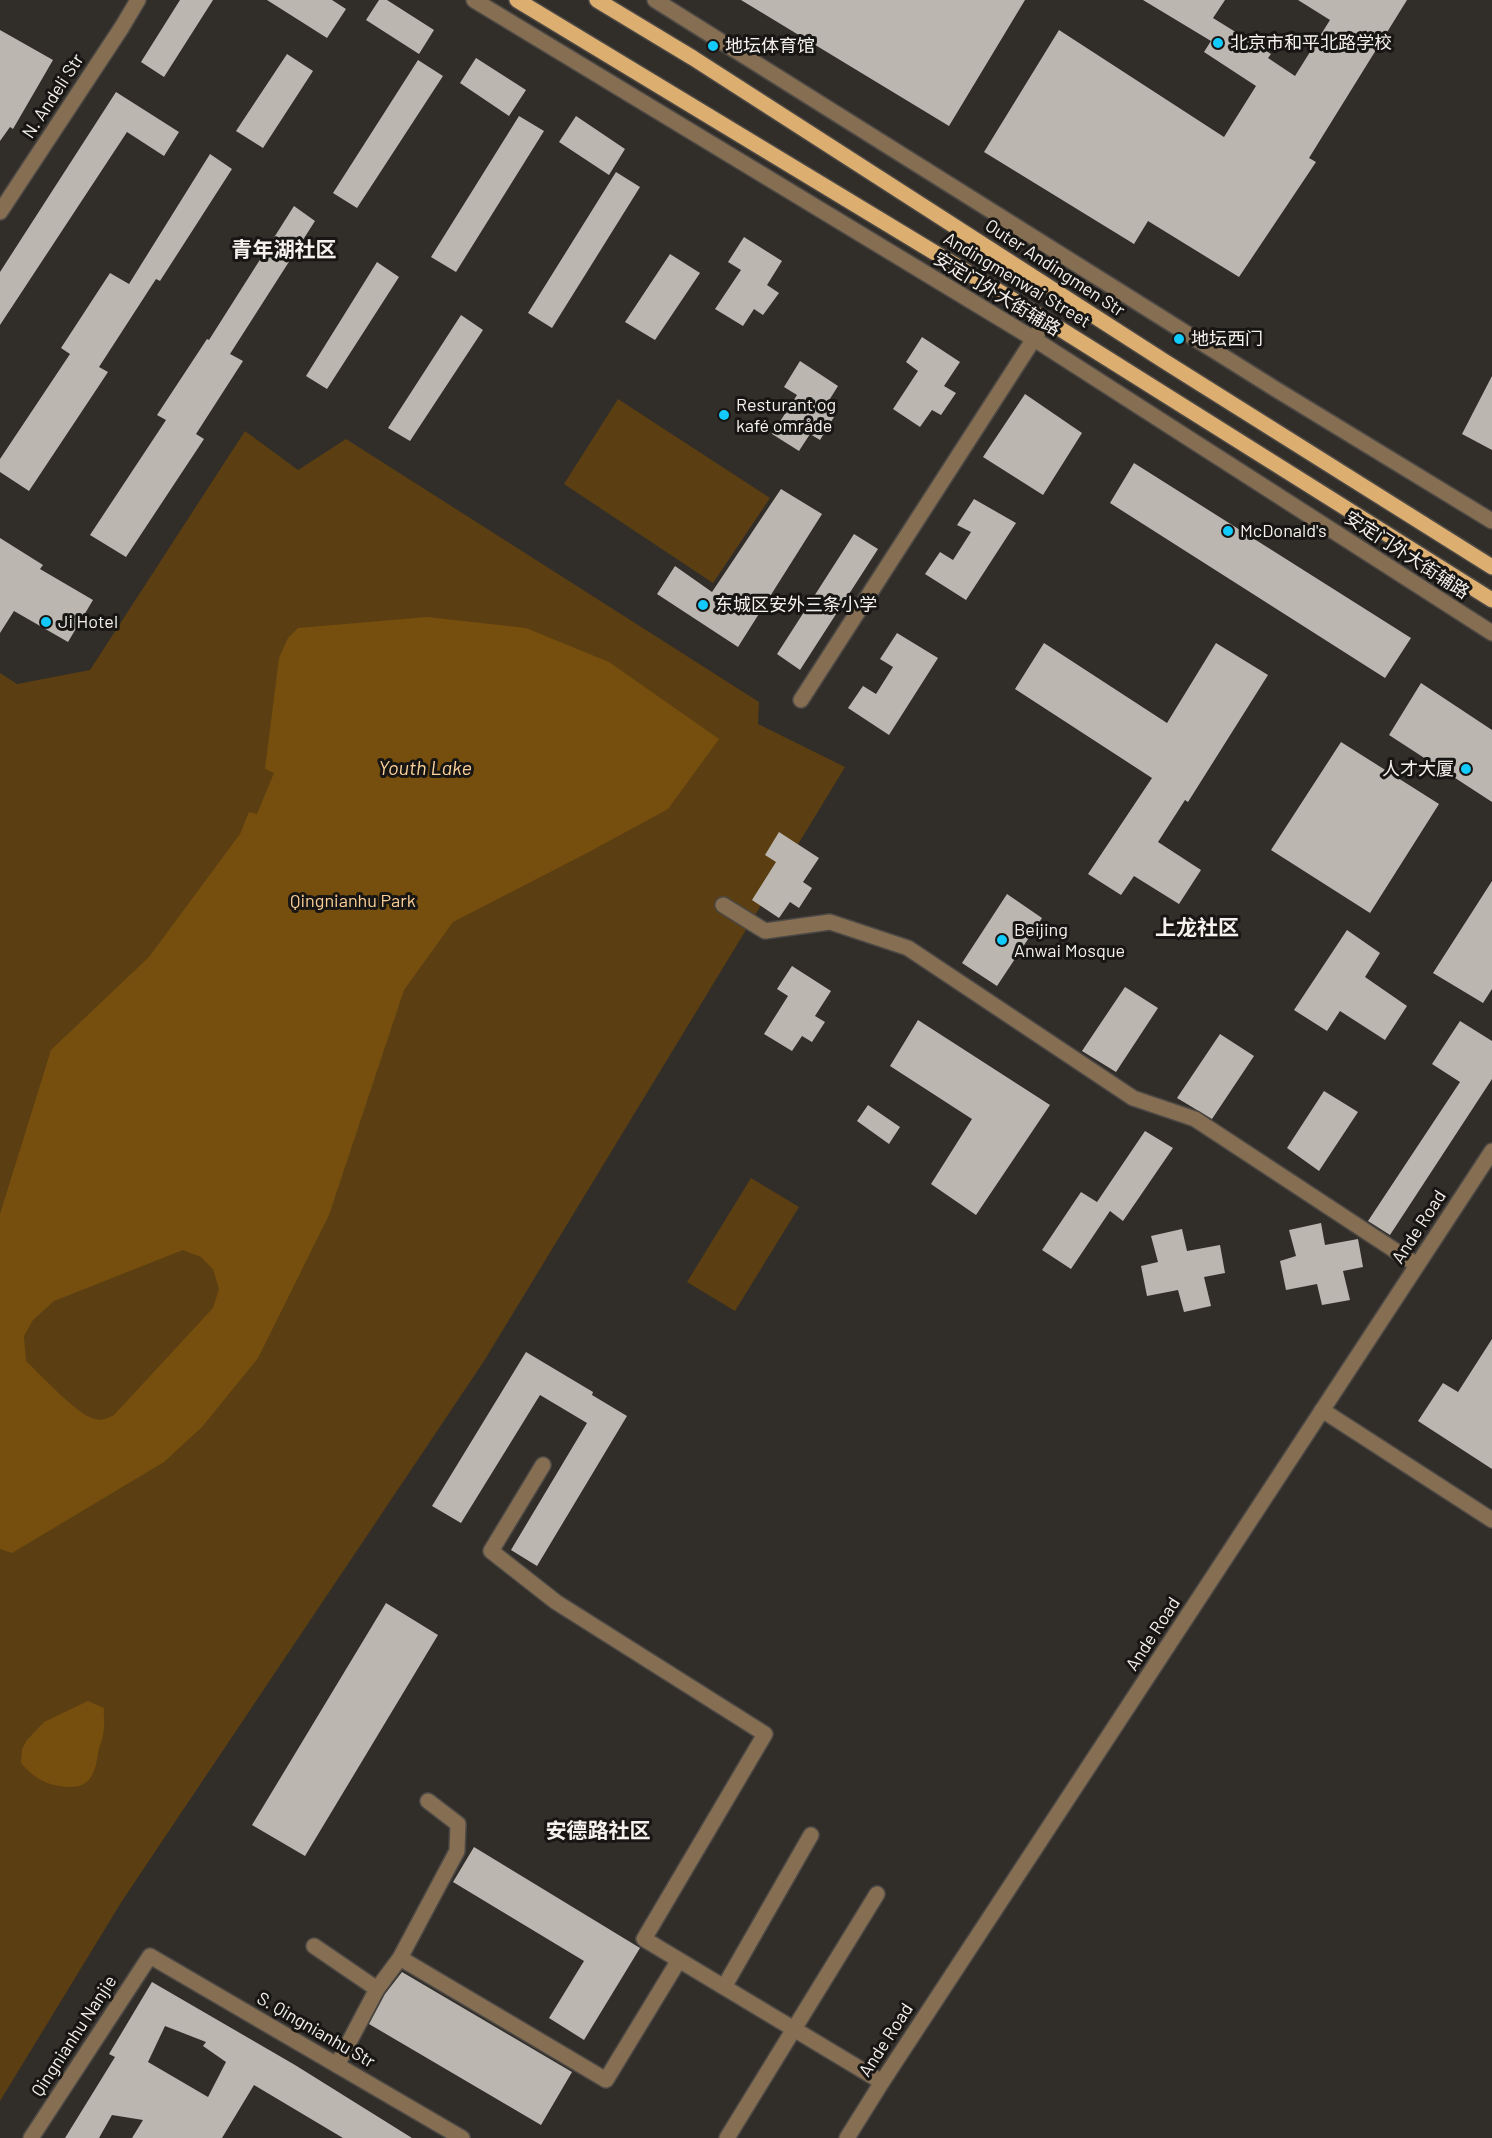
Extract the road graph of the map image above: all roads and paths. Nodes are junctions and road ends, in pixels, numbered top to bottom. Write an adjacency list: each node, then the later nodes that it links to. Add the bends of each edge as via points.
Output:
1 (138, 0): 6 (street, N. Andeli Str)
2 (474, 0): 8 (street, 安定门外大街辅路)
3 (517, 0): 7 (main road, Andingmenwai Street)
4 (597, 0): 10 (main road, Outer Andingmen Str)
5 (655, 0): 9 (street)
6 (0, 212)
7 (1046, 320): 8 (street); 11 (main road, Andingmenwai Street)
8 (1034, 339): 12 (street, 安定门外大街辅路); 13 (street)
9 (1492, 521)
10 (1492, 567)
11 (1492, 600)
12 (1492, 633)
13 (801, 700)
14 (723, 905): 16 (street, via 765,931 830,922 908,948 1132,1098 1195,1119)
15 (1492, 1151): 16 (street, Ande Road)
16 (1417, 1265): 17 (street, Ande Road)
17 (1322, 1410): 19 (street); 30 (street, Ande Road)
18 (543, 1466): 25 (street, via 491,1551 556,1602 765,1734 644,1939)
19 (1492, 1520)
20 (428, 1801): 24 (street, via 458,1824 457,1851)
21 (810, 1835): 26 (street)
22 (877, 1894): 28 (street)
23 (314, 1946): 27 (street)
24 (400, 1958): 25 (street, via 606,2080); 27 (street)
25 (679, 1960): 26 (street)
26 (724, 1987): 28 (street)
27 (377, 1989): 29 (street)
28 (795, 2030): 30 (street); 33 (street)
29 (337, 2065): 31 (street, Qingnianhu Nanjie, via 150,1956); 32 (street, S. Qingnianhu Str)
30 (882, 2082): 34 (street, Ande Road)
31 (31, 2138)
32 (462, 2138)
33 (727, 2138)
34 (847, 2138)

